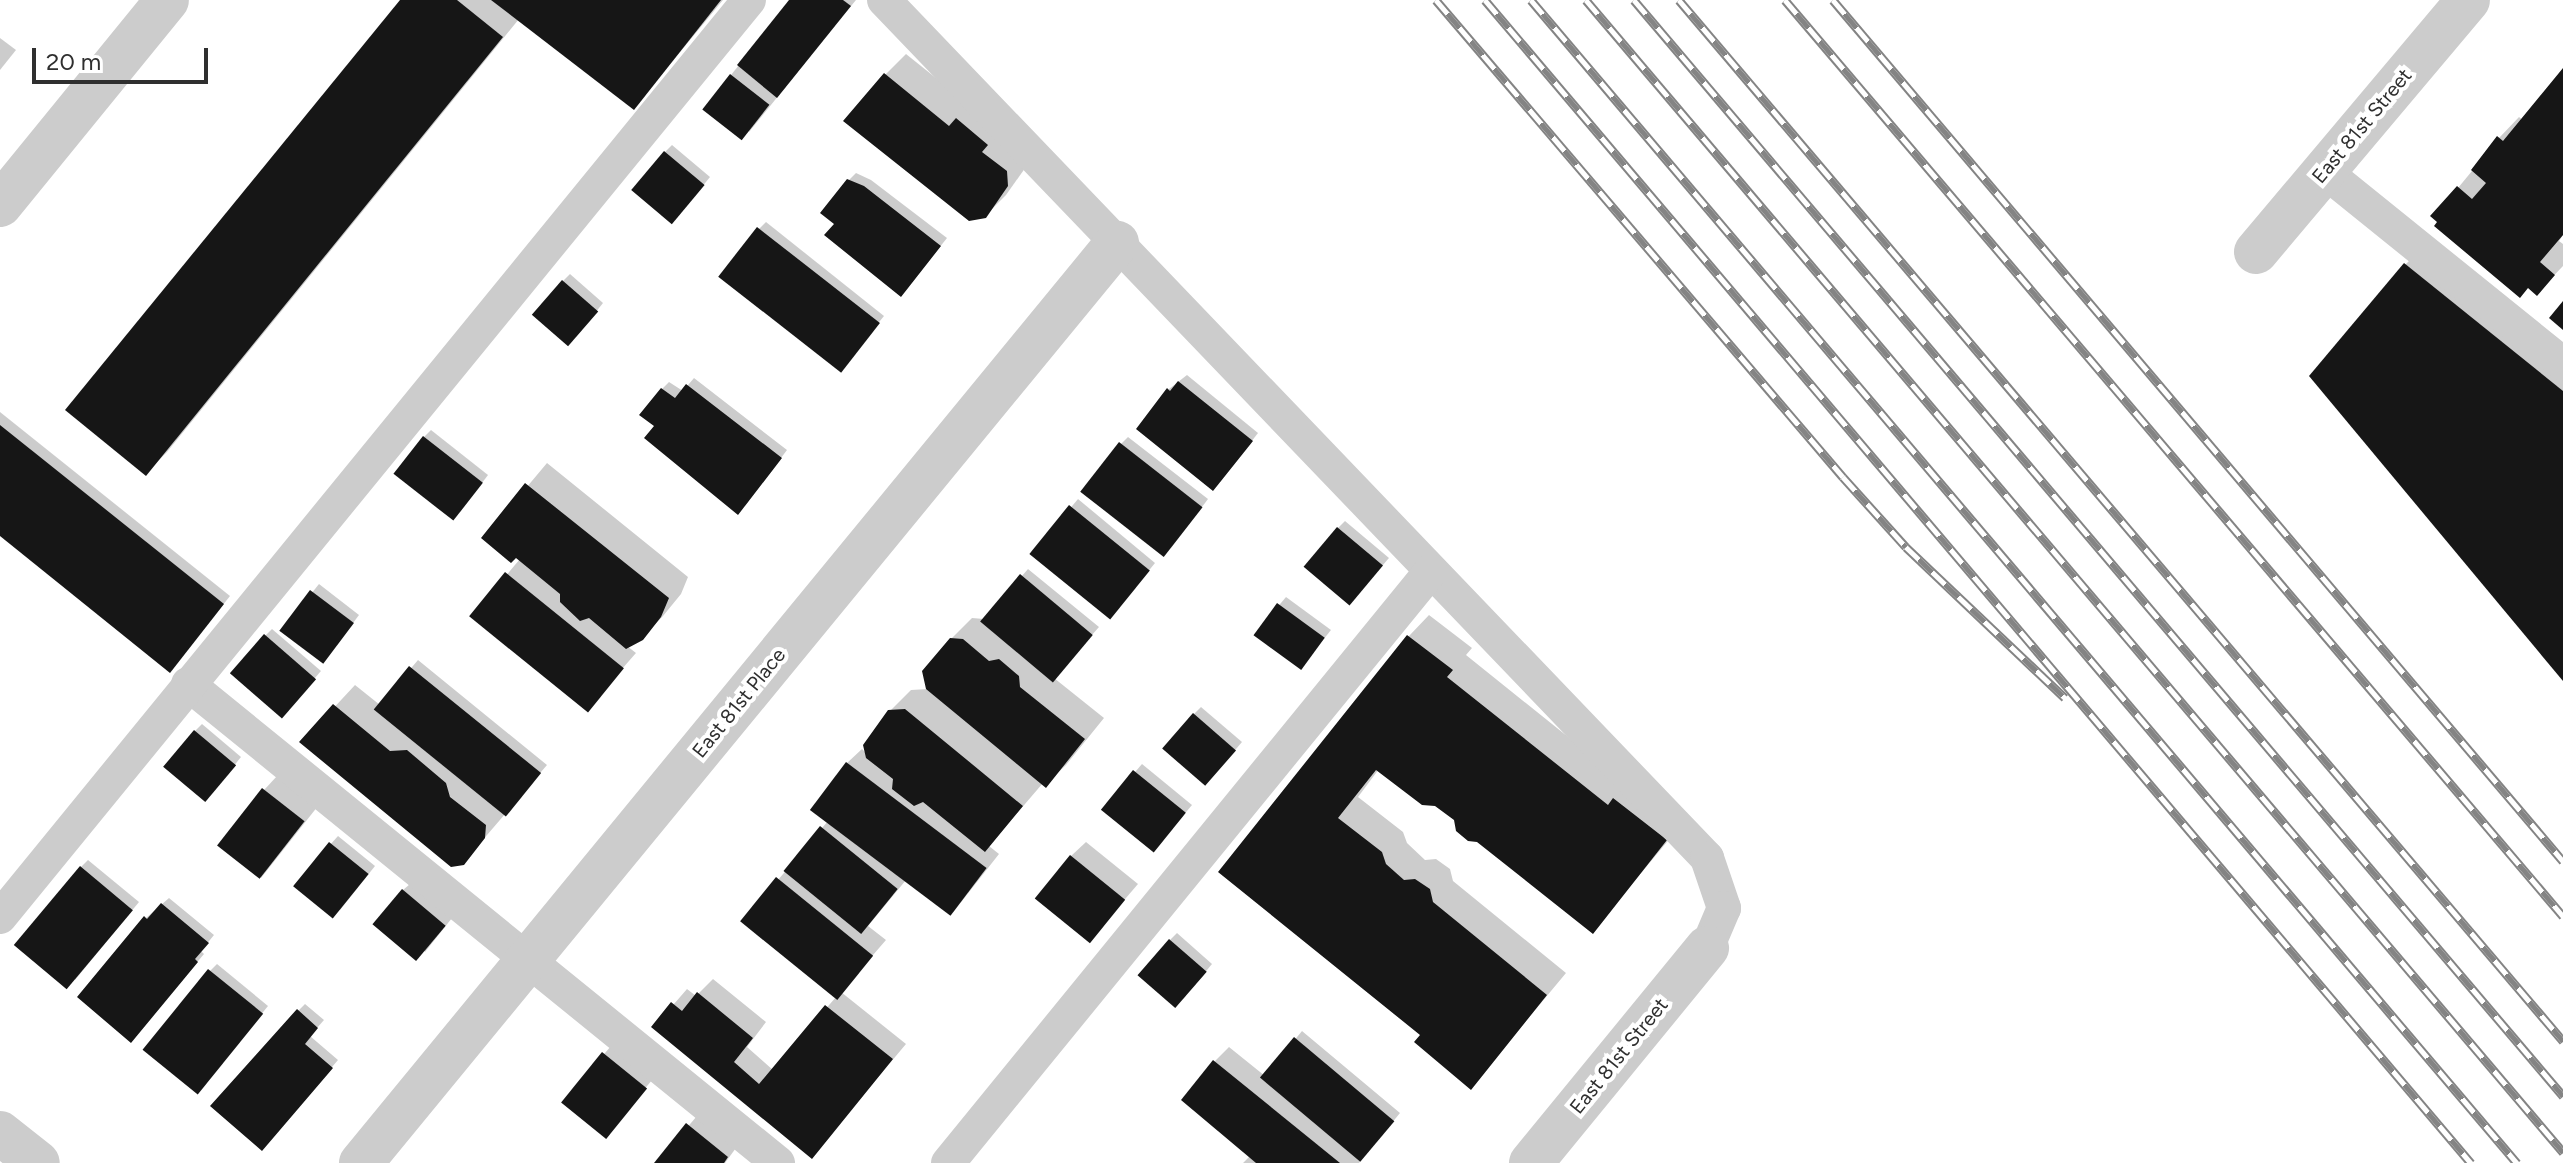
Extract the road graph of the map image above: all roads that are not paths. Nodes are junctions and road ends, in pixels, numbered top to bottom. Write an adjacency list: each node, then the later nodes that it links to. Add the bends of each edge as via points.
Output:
1 (167, 0): 6 (street)
2 (749, 0): 11 (lane)
3 (884, 0): 7 (lane)
4 (2468, 0): 5 (street, East 81st Street)
5 (2324, 171): 8 (street, East 81st Street); 9 (lane)
6 (0, 205)
7 (1117, 243): 10 (lane); 14 (street, East 81st Place)
8 (2256, 252)
9 (2563, 364)
10 (1431, 571): 13 (lane, via 1707,858 1724,908); 19 (lane)
11 (188, 684): 12 (lane); 14 (lane)
12 (0, 917)
13 (1707, 948): 20 (street, East 81st Street)
14 (527, 961): 17 (street, East 81st Place); 18 (lane)
15 (0, 1133): 16 (street)
16 (38, 1163)
17 (361, 1163)
18 (778, 1163)
19 (948, 1163)
20 (1531, 1163)

